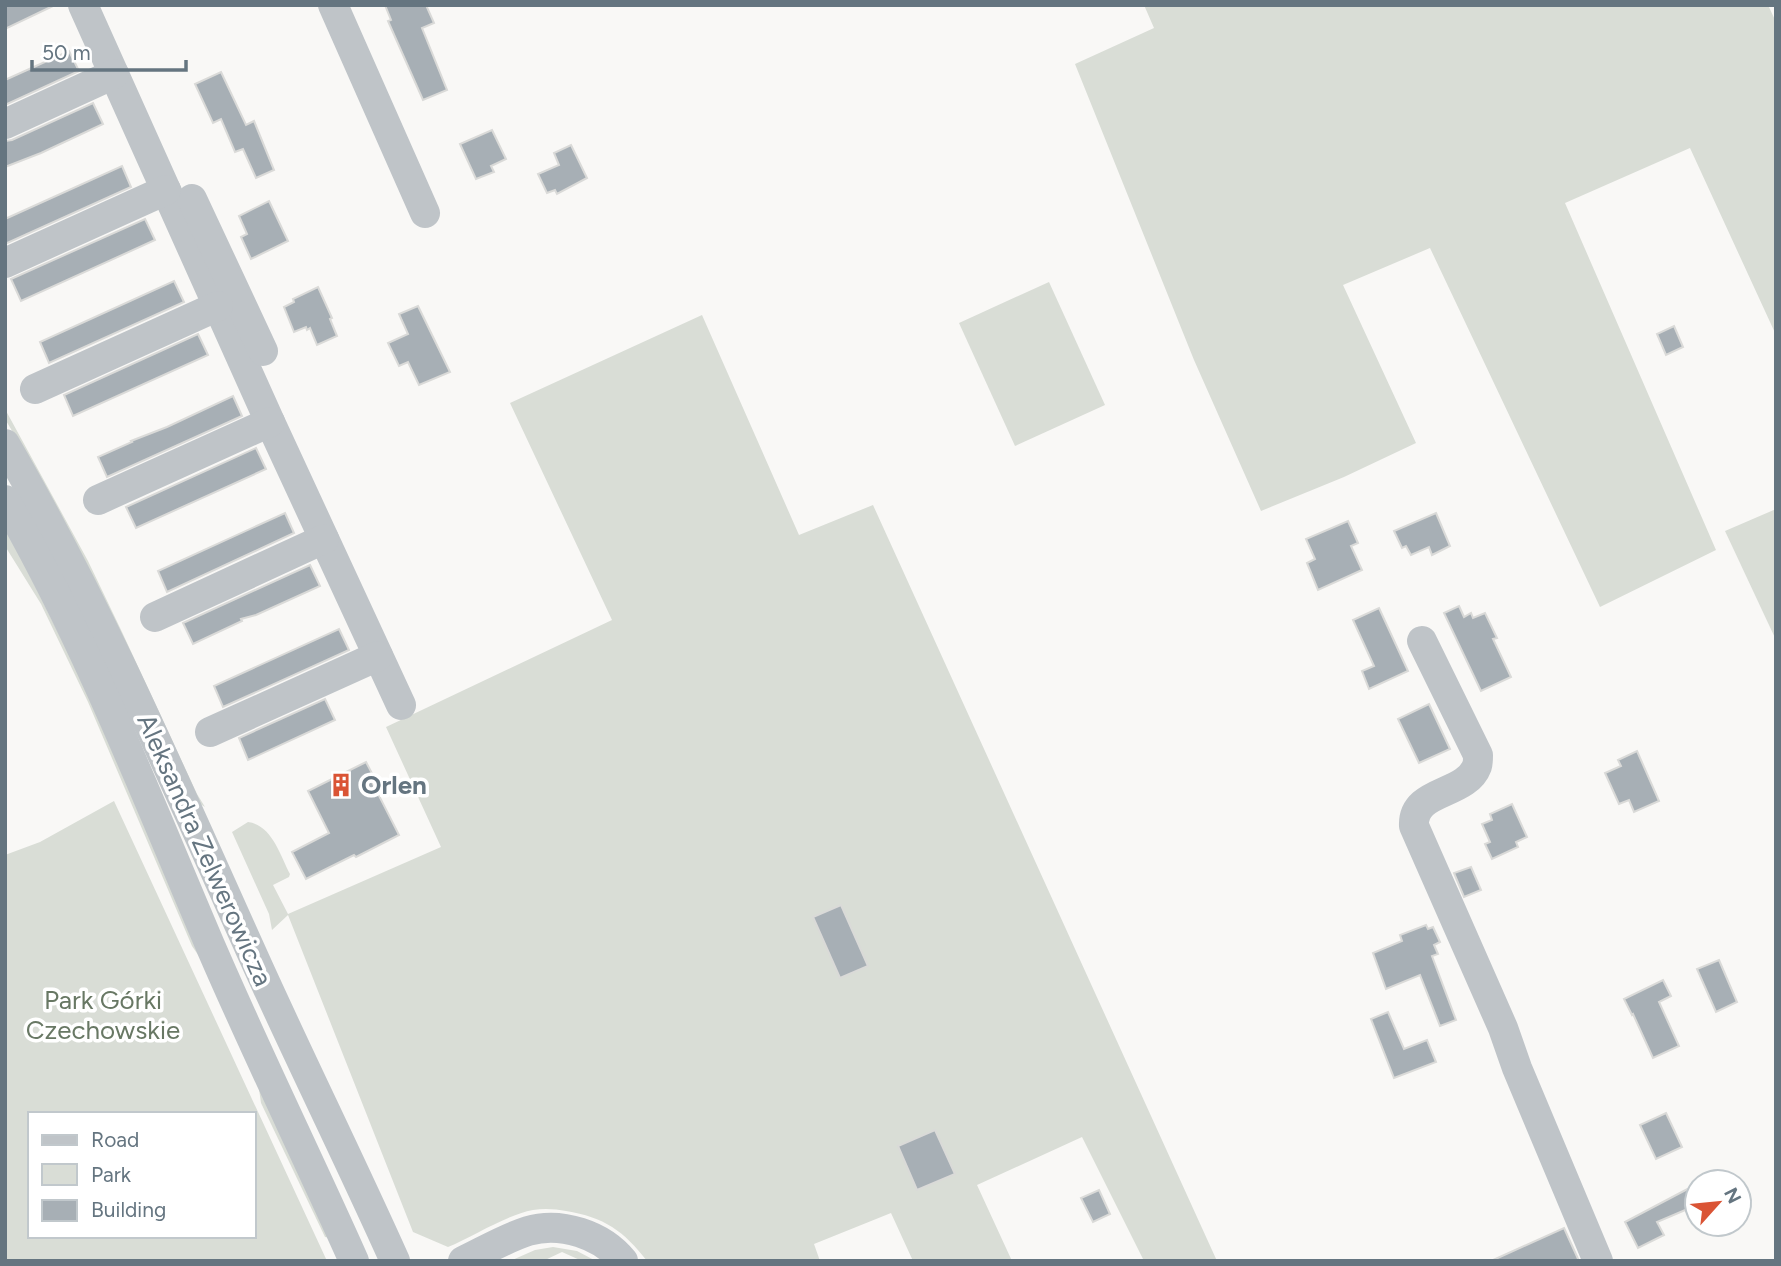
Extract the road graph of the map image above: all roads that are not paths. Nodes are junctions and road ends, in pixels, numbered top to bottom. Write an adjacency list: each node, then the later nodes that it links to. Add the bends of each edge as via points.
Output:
1 (83, 5): 4 (street)
2 (103, 5): 10 (street)
3 (333, 5): 7 (street)
4 (114, 74): 5 (street); 6 (street)
5 (5, 124)
6 (166, 190): 8 (street); 9 (street)
7 (425, 213)
8 (5, 263)
9 (218, 306): 11 (street); 12 (street)
10 (263, 351)
11 (35, 389)
12 (270, 422): 15 (street); 16 (street)
13 (5, 444): 23 (street, Aleksandra Zelwerowicza, via 102,627)
14 (5, 500): 22 (street, Aleksandra Zelwerowicza, via 95,678)
15 (98, 500)
16 (324, 539): 17 (street); 19 (street)
17 (155, 617)
18 (1422, 641): 26 (street, via 1478,755 1477,767 1467,780 1422,804 1413,817 1414,826)
19 (378, 656): 20 (street); 21 (street)
20 (401, 705)
21 (211, 732)
22 (354, 1261)
23 (395, 1261)
24 (463, 1261): 25 (street, via 514,1236 547,1228 592,1237)
25 (623, 1261)
26 (1598, 1261)

